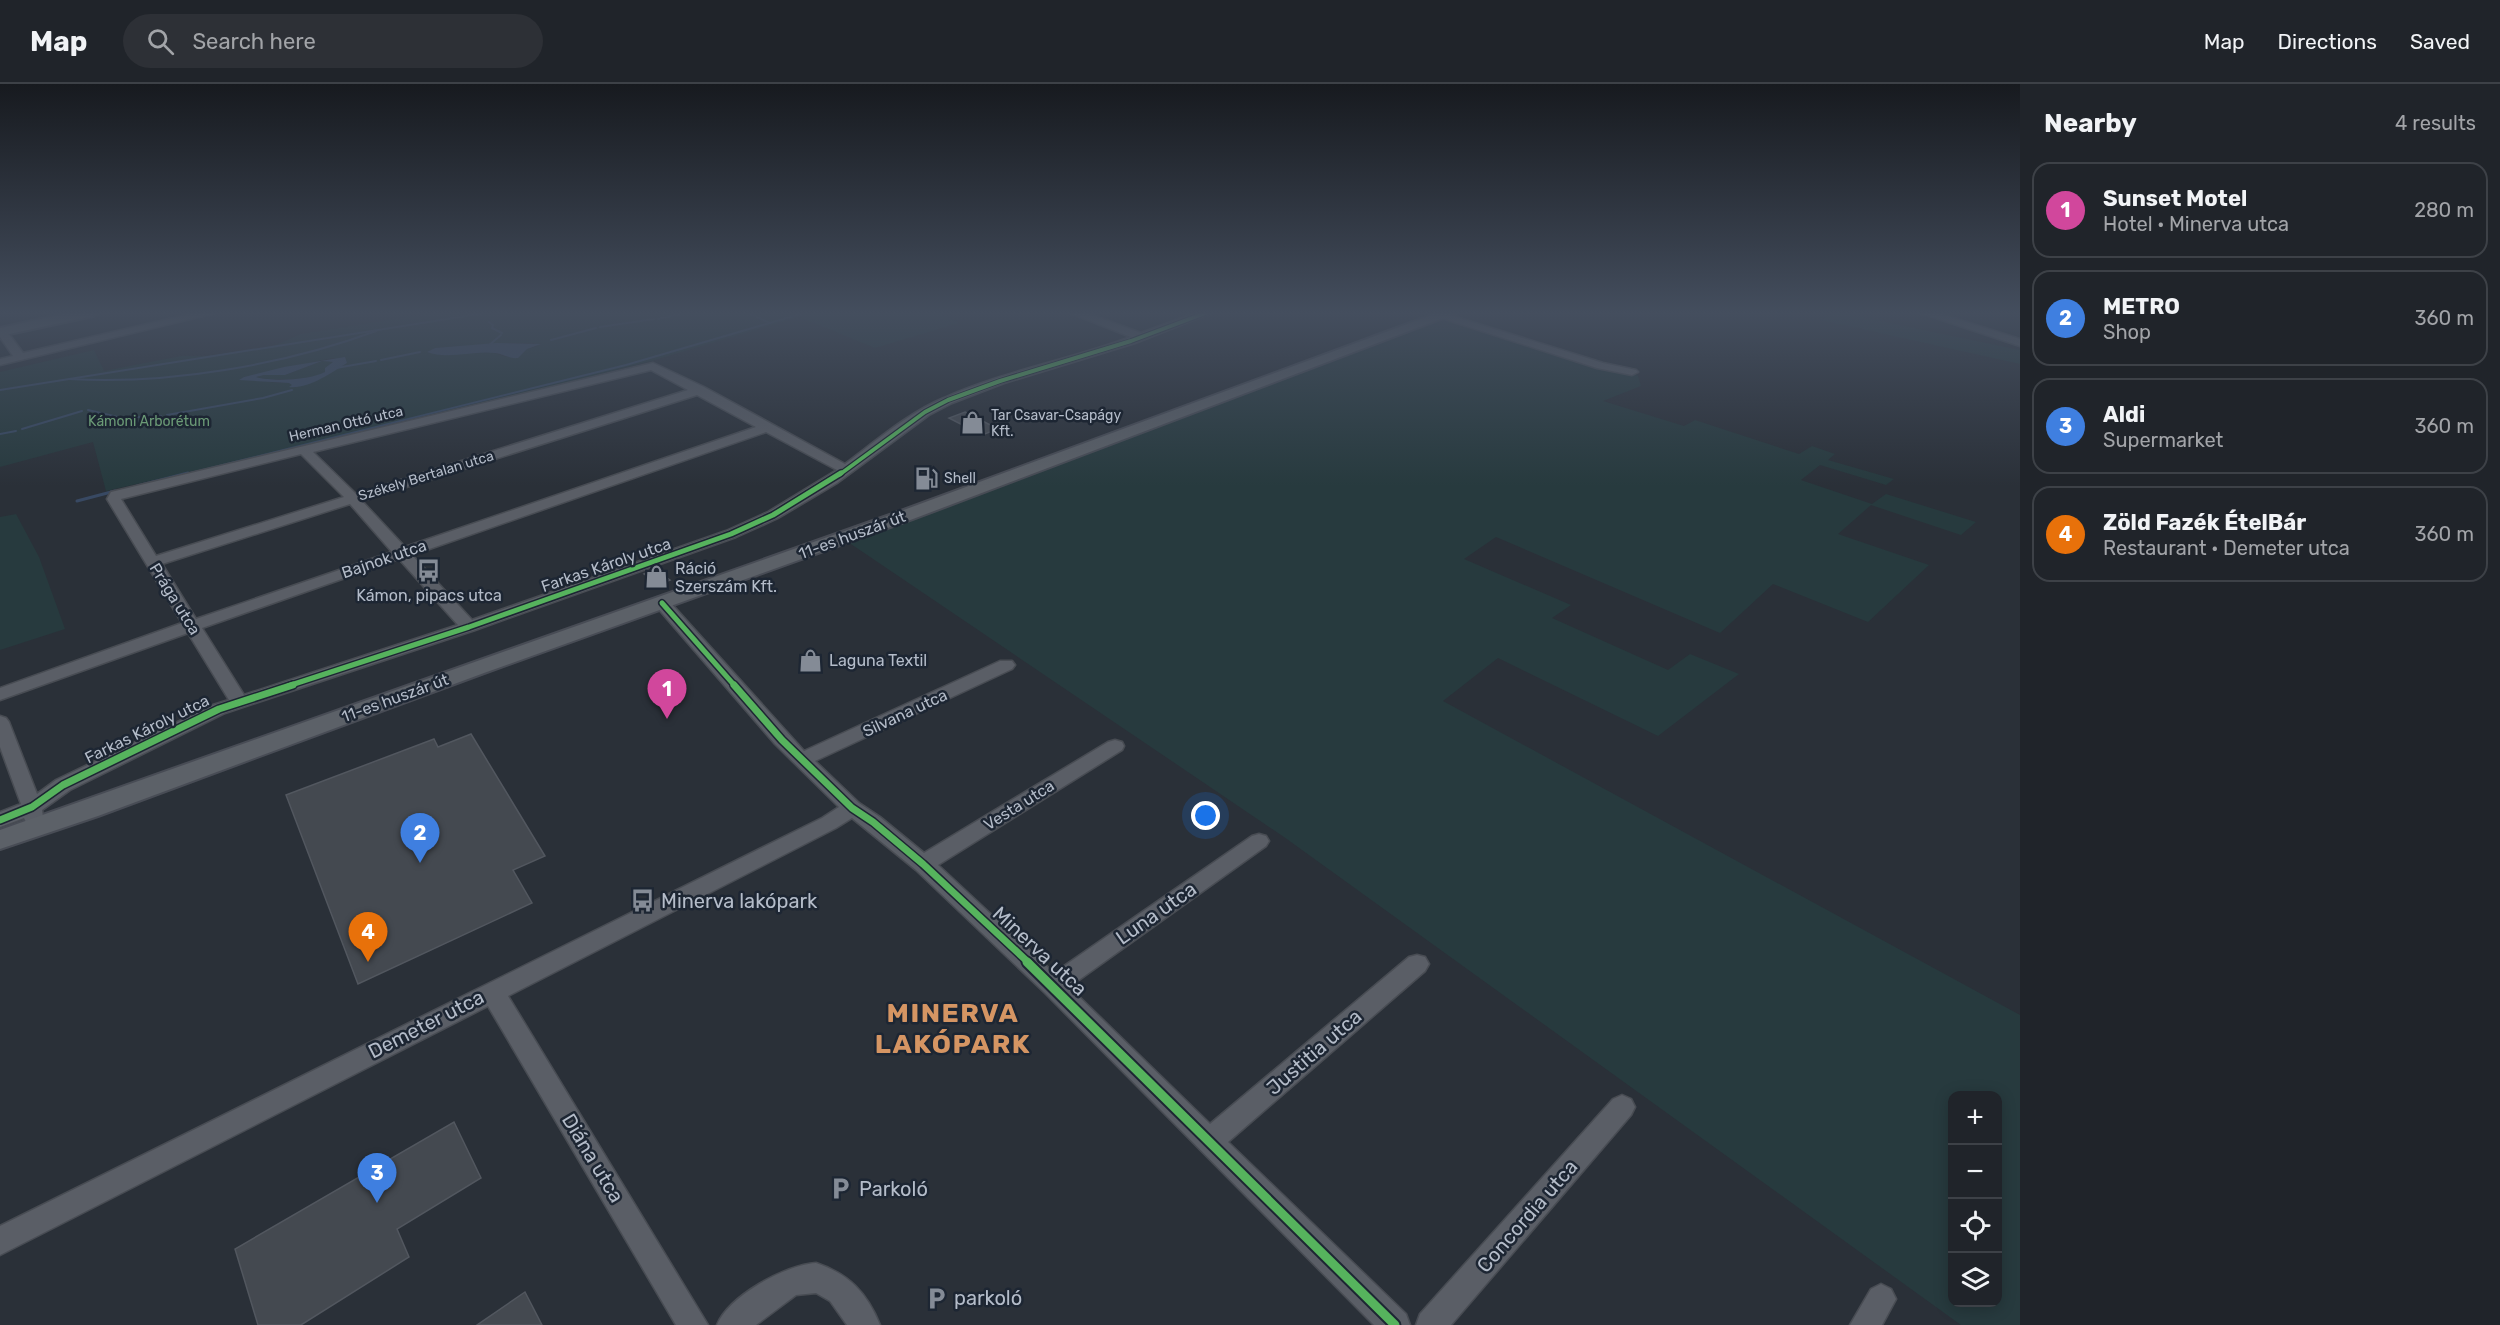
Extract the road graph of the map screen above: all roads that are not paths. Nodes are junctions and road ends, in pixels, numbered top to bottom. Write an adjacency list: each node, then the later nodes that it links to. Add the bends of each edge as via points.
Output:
1 (637, 370): 9 (street, Herman Ottó utca)
2 (661, 370): 7 (street, Herman Ottó utca)
3 (1036, 370): 10 (street, Farkas Károly utca, via 948,400 925,412)
4 (1293, 370): 15 (main road, 11-es huszár út)
5 (1621, 370): 6 (street)
6 (1632, 372)
7 (700, 390): 8 (street); 12 (street, Székely Bertalan utca)
8 (768, 427): 10 (street); 13 (street, Bajnok utca)
9 (303, 450): 11 (street, Herman Ottó utca); 12 (street)
10 (848, 469): 17 (street, Farkas Károly utca, via 791,505 731,534)
11 (116, 495): 14 (street, Prága utca, via 114,499)
12 (353, 499): 13 (street); 14 (street, Székely Bertalan utca)
13 (402, 553): 16 (street, Bajnok utca); 17 (street)
14 (152, 562): 16 (street, Prága utca)
15 (662, 603): 23 (street, Minerva utca); 26 (main road, 11-es huszár út)
16 (191, 626): 19 (street, Bajnok utca); 20 (street, Prága utca)
17 (469, 627): 20 (street, Farkas Károly utca)
18 (1006, 665): 23 (street, Silvana utca)
19 (0, 694)
20 (239, 702): 26 (street, Farkas Károly utca, via 63,786)
21 (0, 722): 26 (street)
22 (1114, 746): 28 (street, Vesta utca)
23 (803, 759): 24 (street, Minerva utca)
24 (852, 808): 28 (street, Minerva utca); 31 (street, Demeter utca)
25 (0, 820): 26 (street, Farkas Károly utca)
26 (18, 830)
27 (1258, 841): 30 (street, Luna utca)
28 (923, 864): 30 (street, Minerva utca)
29 (1417, 964): 33 (street, Justitia utca)
30 (1053, 986): 33 (street, Minerva utca)
31 (492, 991): 34 (street, Demeter utca); 36 (street, Diána utca)
32 (1622, 1107): 40 (street, Concordia utca)
33 (1211, 1140): 39 (street, Minerva utca)
34 (0, 1241)
35 (1881, 1299): 41 (street)
36 (693, 1325)
37 (732, 1325): 38 (street, via 774,1292 793,1281 811,1278 830,1282 847,1298)
38 (865, 1325)
39 (1395, 1325)
40 (1431, 1325)
41 (1865, 1325)

